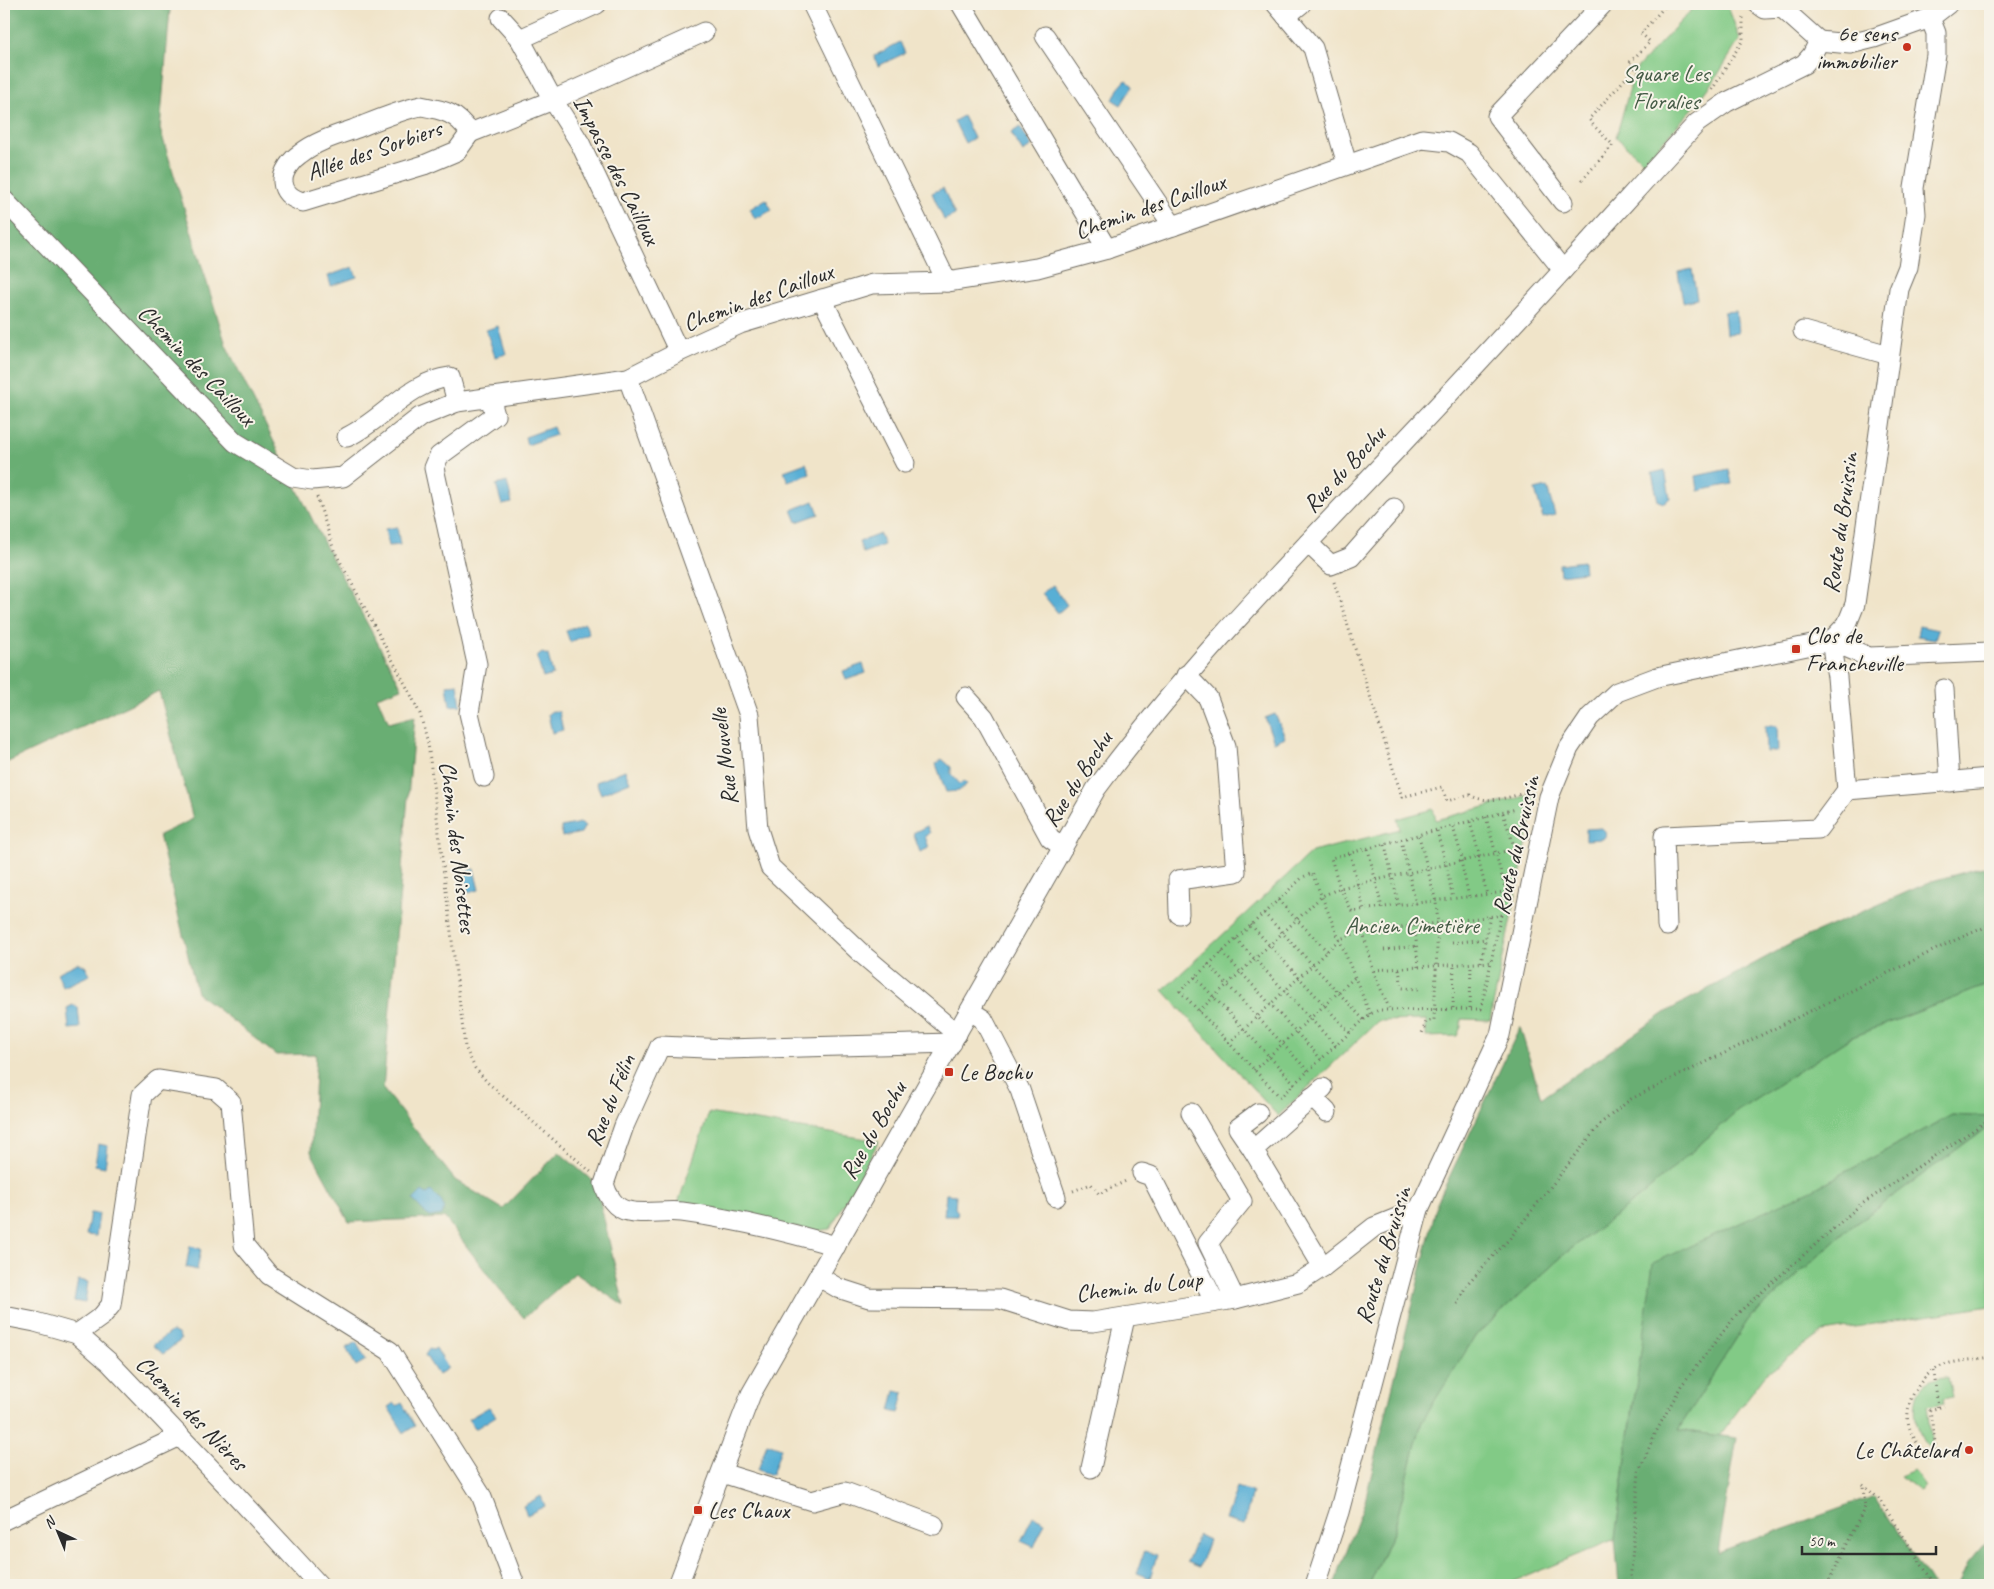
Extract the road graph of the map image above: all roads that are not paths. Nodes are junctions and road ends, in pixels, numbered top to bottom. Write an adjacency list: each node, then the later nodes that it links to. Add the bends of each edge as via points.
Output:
1 (597, 4): 14 (street)
2 (812, 4): 24 (street)
3 (960, 4): 22 (street)
4 (1301, 4): 9 (street)
5 (1602, 4): 20 (street, via 1497,116)
6 (1948, 4): 11 (street)
7 (1752, 6): 8 (street, via 1765,9)
8 (1782, 6): 15 (street)
9 (1281, 10): 18 (street, via 1312,48)
10 (501, 18): 14 (street, Impasse des Cailloux)
11 (1930, 18): 15 (street, via 1850,44); 28 (street, Route du Bruissin, via 1936,33 1936,55 1914,188 1916,214 1908,267 1899,289)
12 (704, 32): 16 (street, Allée des Sorbiers)
13 (1045, 36): 21 (street)
14 (520, 39): 16 (street, Impasse des Cailloux)
15 (1819, 40): 23 (street, Rue du Bochu, via 1804,64 1727,102 1697,123)
16 (553, 100): 17 (street, Allée des Sorbiers); 27 (street, Impasse des Cailloux, via 580,144)
17 (470, 133): 17 (street, Allée des Sorbiers, via 457,151 424,165 303,202 293,199 282,180 299,154 316,144 402,110 421,106 446,111 463,122)
18 (1347, 164): 21 (street, Chemin des Cailloux); 23 (street, Chemin des Cailloux, via 1422,139 1449,142 1468,153)
19 (4, 200): 31 (street, Chemin des Cailloux, via 235,442 293,477 312,480 343,477 420,417)
20 (1562, 202)
21 (1173, 226): 22 (street, Chemin des Cailloux)
22 (1107, 249): 24 (street, Chemin des Cailloux, via 1037,268)
23 (1563, 270): 35 (street, Rue du Bochu)
24 (947, 282): 25 (street, Chemin des Cailloux, via 872,284)
25 (822, 299): 27 (street, Chemin des Cailloux, via 740,324); 33 (street)
26 (1803, 332): 28 (street)
27 (679, 352): 29 (street, Chemin des Cailloux)
28 (1890, 355): 36 (street, Route du Bruissin, via 1855,604 1848,624)
29 (628, 378): 30 (street, Chemin des Cailloux); 49 (street, Rue Nouvelle, via 749,715 758,829 770,867)
30 (490, 397): 31 (street, Chemin des Cailloux); 41 (street, via 495,415 439,456 434,468 477,664 469,713)
31 (457, 402): 32 (street, via 450,378 438,379 410,392 364,430)
32 (347, 437)
33 (905, 463)
34 (1394, 508): 35 (street, via 1351,557 1331,566)
35 (1308, 543): 38 (street, Rue du Bochu)
36 (1831, 641): 37 (street, via 1869,657); 44 (street); 56 (street, Route du Bruissin, via 1657,677 1617,692 1590,717 1569,748 1549,797 1500,1034)
37 (1990, 652)
38 (1186, 675): 45 (street, Rue du Bochu, via 1096,789); 46 (street, via 1208,698 1226,746 1236,872 1178,880)
39 (1944, 689): 43 (street)
40 (966, 697): 45 (street, via 984,717 1050,838)
41 (484, 778)
42 (1990, 778): 43 (street)
43 (1950, 782): 44 (street)
44 (1847, 790): 47 (street, via 1818,828 1664,836)
45 (1063, 848): 48 (street, Rue du Bochu)
46 (1179, 914)
47 (1668, 926)
48 (970, 1011): 49 (street, Rue du Bochu); 55 (street, via 983,1019 1020,1090)
49 (954, 1038): 57 (street, Rue du Bochu); 57 (street, Rue du Félin, via 727,1049 660,1046 624,1126 604,1184 613,1202 627,1212 673,1211 705,1215 775,1228)
50 (1326, 1112): 53 (street, via 1318,1093)
51 (1191, 1113): 60 (street, via 1242,1201 1208,1243)
52 (1258, 1113): 53 (street, via 1238,1128)
53 (1253, 1150): 58 (street)
54 (1142, 1173): 61 (street, via 1151,1176)
55 (1056, 1197)
56 (1419, 1208): 58 (street, Chemin du Loup, via 1374,1227); 73 (street, Route du Bruissin, via 1338,1512)
57 (836, 1246): 59 (street, Rue du Bochu)
58 (1323, 1267): 60 (street, Chemin du Loup, via 1298,1283)
59 (819, 1277): 63 (street, Chemin du Loup, via 838,1288 869,1298 1000,1299 1069,1322); 67 (street, Rue du Bochu, via 751,1394)
60 (1235, 1299): 61 (street, Chemin du Loup)
61 (1215, 1302): 63 (street, Chemin du Loup)
62 (4, 1316): 64 (street, Chemin des Nières)
63 (1125, 1318): 66 (street)
64 (77, 1334): 65 (street, Chemin des Nières, via 109,1362); 71 (street, via 102,1316 111,1305 142,1096 158,1080 216,1089 231,1102 244,1245 269,1275 390,1351 481,1495)
65 (180, 1436): 68 (street); 70 (street, Chemin des Nières)
66 (1090, 1468)
67 (722, 1473): 69 (street, via 812,1501 845,1492); 72 (street, Rue du Bochu)
68 (9, 1513)
69 (934, 1525)
70 (319, 1585)
71 (515, 1585)
72 (678, 1585)
73 (1315, 1585)

